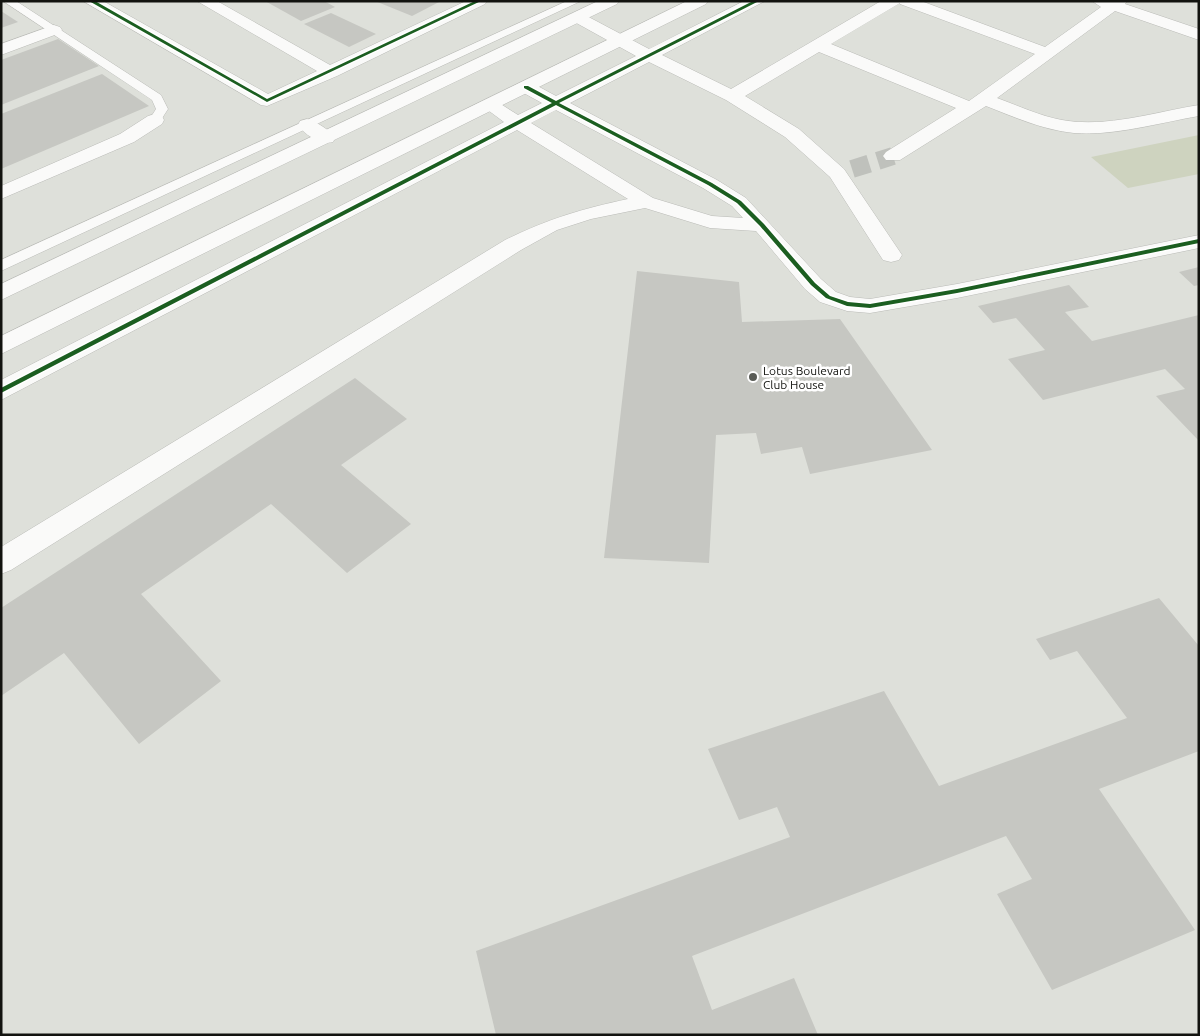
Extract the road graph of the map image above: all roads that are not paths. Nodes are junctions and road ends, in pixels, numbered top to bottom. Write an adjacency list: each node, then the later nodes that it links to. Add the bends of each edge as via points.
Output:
1 (8, 1): 12 (lane)
2 (91, 1): 19 (street, via 267,101)
3 (479, 1): 19 (street)
4 (611, 1): 11 (street)
5 (700, 1): 14 (street)
6 (757, 1): 18 (street)
7 (893, 1): 15 (street)
8 (906, 1): 17 (street)
9 (216, 3): 19 (street)
10 (1110, 3): 13 (street); 17 (street)
11 (577, 9): 14 (street); 28 (lane); 29 (street)
12 (54, 30): 16 (street); 26 (lane, via 157,98 162,109)
13 (1199, 35)
14 (619, 41): 18 (street); 20 (street)
15 (818, 45): 21 (street); 23 (street)
16 (1, 50)
17 (1048, 53): 23 (street)
18 (650, 55): 21 (street); 22 (street)
19 (331, 72)
20 (526, 87): 22 (street); 24 (street)
21 (732, 96): 35 (street, via 792,133 844,171)
22 (555, 103): 27 (street); 33 (street, via 710,184 739,202)
23 (978, 104): 25 (street, via 1072,127 1100,127); 30 (street)
24 (490, 105): 27 (street); 38 (street)
25 (1199, 110)
26 (155, 120): 31 (street, via 126,138)
27 (519, 122): 32 (street); 39 (street)
28 (307, 125): 29 (street); 36 (lane)
29 (326, 138): 37 (street)
30 (893, 156)
31 (1, 193)
32 (646, 202): 33 (street, via 710,222); 40 (street, via 586,214 550,226 513,245)
33 (762, 225): 34 (street, via 828,297 846,304 870,306)
34 (1199, 241)
35 (892, 255)
36 (1, 266)
37 (1, 293)
38 (1, 346)
39 (1, 391)
40 (1, 562)

